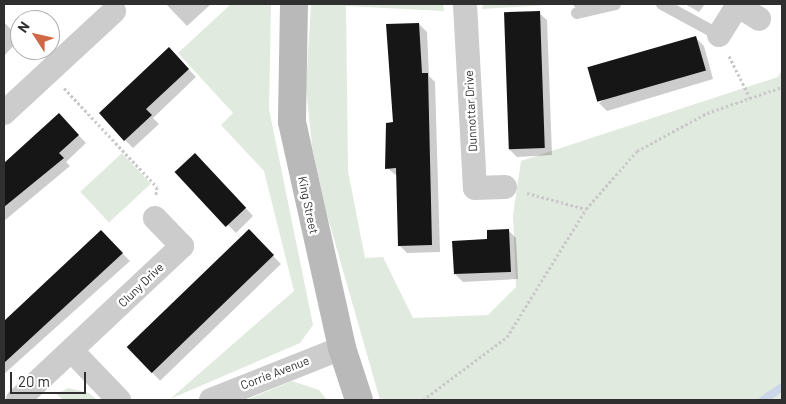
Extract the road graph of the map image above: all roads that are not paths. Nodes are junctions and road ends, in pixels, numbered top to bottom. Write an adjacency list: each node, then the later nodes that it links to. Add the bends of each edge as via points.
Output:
1 (294, 4): 13 (main road, King Street, via 292,122)
2 (465, 4): 11 (street, Dunnottar Drive, via 475,188)
3 (615, 4): 7 (lane)
4 (662, 4): 9 (lane)
5 (737, 4): 8 (street); 9 (street)
6 (114, 11): 10 (street)
7 (577, 14)
8 (759, 18)
9 (719, 35)
10 (4, 113)
11 (505, 188)
12 (155, 218): 14 (street, Cluny Drive, via 182,246)
13 (342, 348): 17 (street, Corrie Avenue); 18 (main road, King Street)
14 (72, 351): 15 (street, Cluny Drive); 16 (street)
15 (18, 400)
16 (119, 400)
17 (210, 400)
18 (359, 400)

